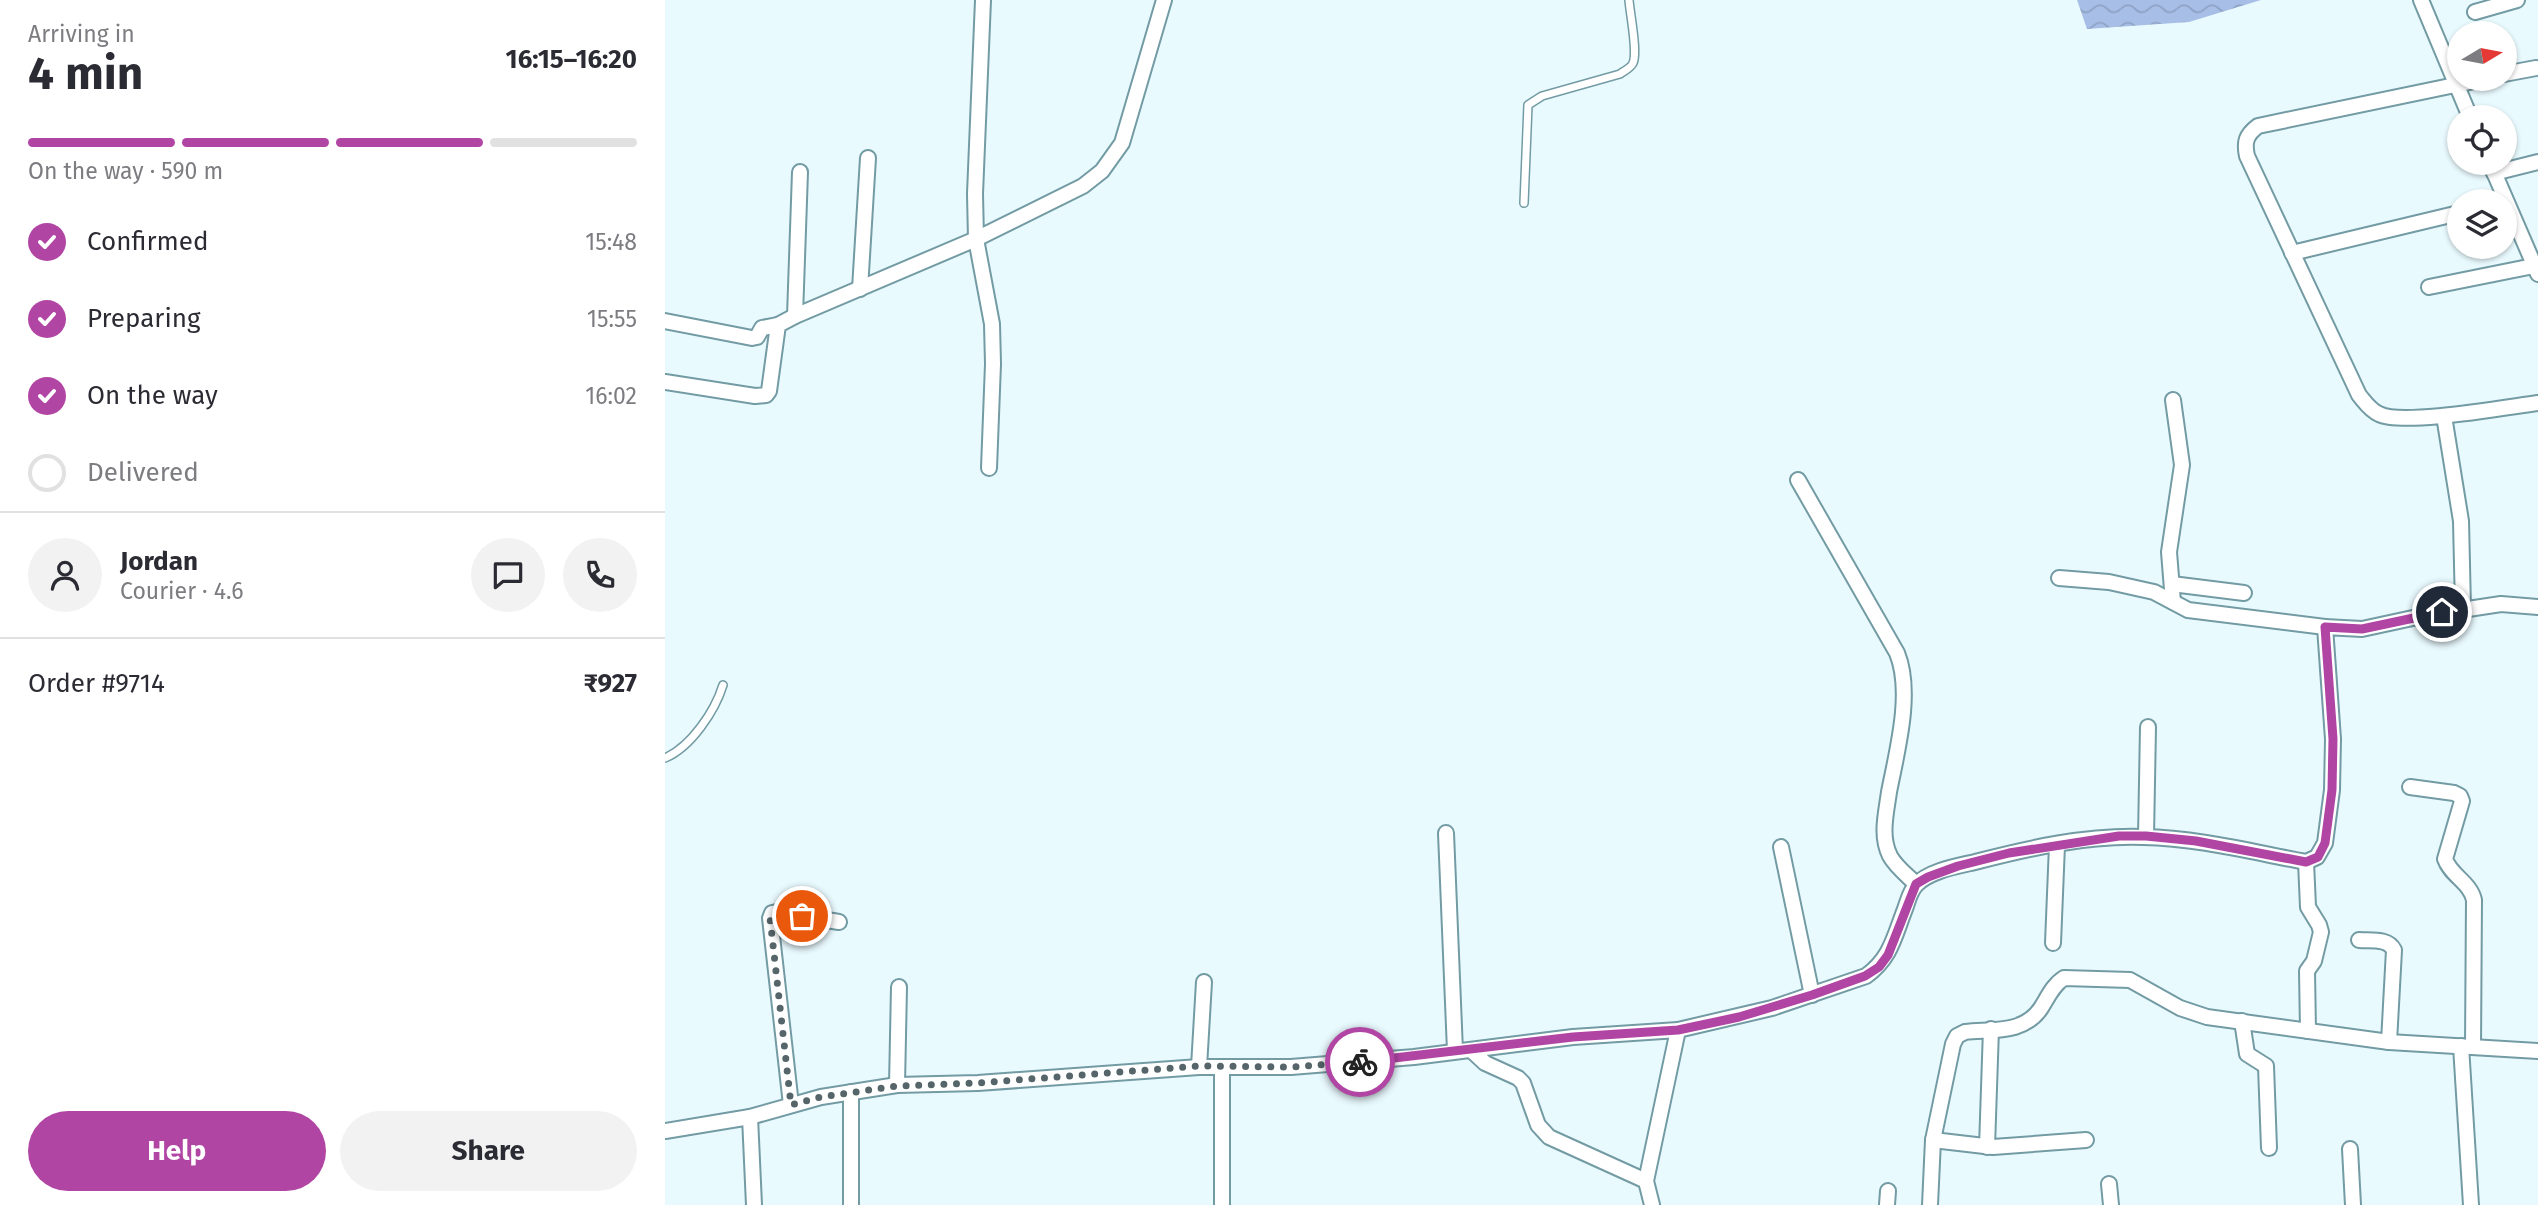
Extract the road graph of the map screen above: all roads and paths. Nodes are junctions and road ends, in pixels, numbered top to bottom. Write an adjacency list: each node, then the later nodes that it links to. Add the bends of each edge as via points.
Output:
1 (983, 0): 18 (street)
2 (1164, 0): 18 (street, via 1122,143 1113,158 1083,186)
3 (1629, 0): 15 (lane, via 1633,63 1620,74 1542,96 1528,105)
4 (2421, 0): 7 (street)
5 (2517, 0): 6 (street)
6 (2475, 12)
7 (2447, 63)
8 (2536, 68): 9 (street)
9 (2517, 72)
10 (2447, 87): 19 (street, via 2258,126 2249,132 2248,156)
11 (868, 158): 22 (street)
12 (2538, 162): 13 (street)
13 (2517, 165)
14 (800, 172): 23 (street)
15 (1524, 203)
16 (2447, 216): 19 (street)
17 (2517, 227): 20 (street)
18 (976, 239): 22 (street); 30 (street, via 992,324)
19 (2292, 253): 29 (street, via 2368,406 2393,418)
20 (2537, 268): 21 (street)
21 (2429, 288)
22 (860, 289): 23 (street)
23 (795, 316): 25 (street)
24 (665, 321): 25 (street, via 752,338 762,328)
25 (778, 325): 26 (street, via 766,395)
26 (665, 382)
27 (2173, 400): 33 (street, via 2182,465 2170,543)
28 (2538, 403): 29 (street)
29 (2444, 416): 37 (street, via 2461,521)
30 (989, 468)
31 (1798, 480): 48 (street, via 1903,667 1885,844 1891,859)
32 (2059, 578): 35 (street, via 2109,582 2154,592)
33 (2172, 584): 34 (street); 35 (street)
34 (2244, 593)
35 (2173, 602): 38 (street, via 2187,610)
36 (2538, 607): 37 (street)
37 (2463, 608): 38 (street, via 2362,629)
38 (2325, 627): 47 (street, via 2332,790 2325,843 2318,857)
39 (723, 685): 41 (lane, via 717,705 702,726)
40 (2148, 727): 44 (street)
41 (665, 758)
42 (2410, 787): 60 (street, via 2453,793 2462,801 2445,859 2474,900)
43 (1446, 833): 62 (street)
44 (2146, 836): 45 (street); 47 (street)
45 (2057, 845): 48 (street, via 1958,866); 51 (street)
46 (1781, 846): 54 (street)
47 (2306, 862): 58 (street, via 2308,906 2321,932 2307,971)
48 (1916, 884): 54 (street, via 1879,967)
49 (839, 922): 68 (street, via 777,912 770,918)
50 (2359, 940): 59 (street, via 2385,942 2394,950)
51 (2053, 943)
52 (1205, 982): 64 (street)
53 (899, 987): 66 (street)
54 (1812, 995): 57 (street)
55 (2242, 1021): 56 (street, via 2192,1014 2130,980 2072,977 2057,982 2030,1021); 58 (street); 74 (street, via 2246,1054 2266,1066)
56 (1991, 1029): 71 (street, via 1957,1036); 73 (street)
57 (1678, 1030): 61 (street); 76 (street)
58 (2308, 1031): 59 (street)
59 (2389, 1042): 60 (street)
60 (2467, 1047): 63 (street); 85 (street)
61 (1471, 1050): 62 (street); 76 (street, via 1523,1083 1538,1125 1549,1137)
62 (1455, 1051): 65 (street, via 1291,1067)
63 (2538, 1051)
64 (1199, 1066): 65 (street); 66 (street)
65 (1222, 1067): 80 (street)
66 (897, 1086): 67 (street)
67 (851, 1092): 68 (street); 79 (street)
68 (791, 1105): 69 (street)
69 (750, 1116): 70 (street); 78 (street)
70 (665, 1131)
71 (1933, 1140): 73 (street); 82 (street)
72 (2086, 1140): 73 (street)
73 (1987, 1147)
74 (2269, 1148)
75 (2350, 1149): 84 (street)
76 (1646, 1181): 81 (street)
77 (2109, 1184): 83 (street)
78 (754, 1205)
79 (851, 1205)
80 (1222, 1205)
81 (1652, 1205)
82 (1930, 1205)
83 (2111, 1205)
84 (2353, 1205)
85 (2470, 1205)

